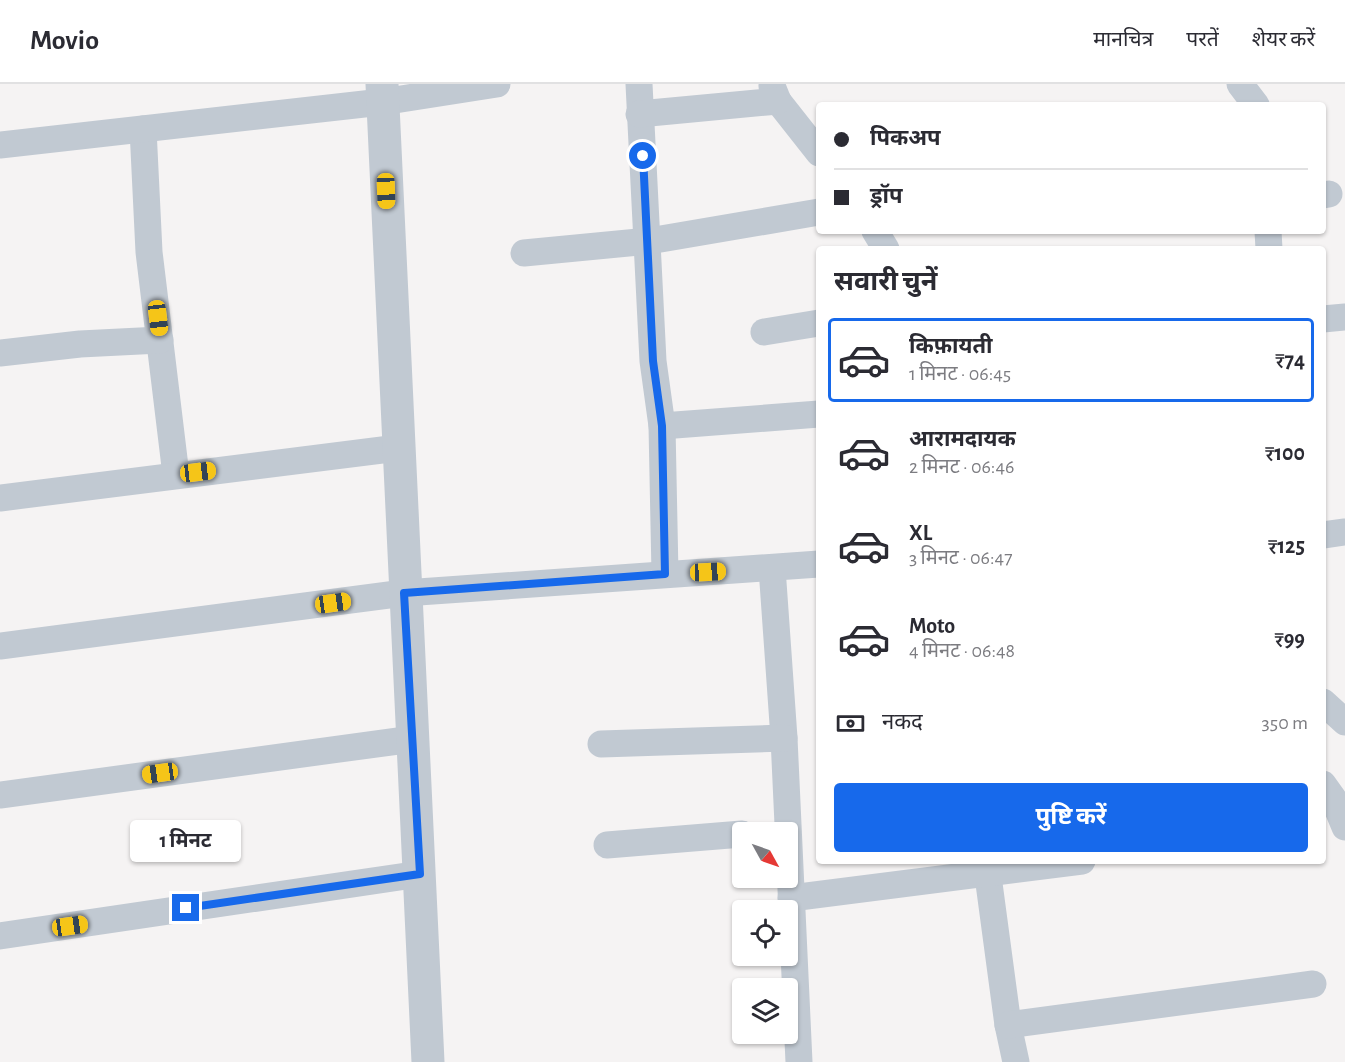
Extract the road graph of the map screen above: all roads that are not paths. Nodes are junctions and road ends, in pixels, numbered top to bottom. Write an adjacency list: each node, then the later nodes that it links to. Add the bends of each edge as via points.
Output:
1 (497, 84): 5 (street)
2 (639, 84): 7 (street)
3 (1240, 84): 6 (street)
4 (775, 92): 7 (street); 10 (street)
5 (382, 93): 8 (street); 22 (street)
6 (1254, 102)
7 (639, 114): 12 (street)
8 (143, 129): 9 (street); 18 (street, via 149,252)
9 (0, 145)
10 (816, 149)
11 (816, 213): 12 (street)
12 (649, 241): 13 (street); 21 (street, via 653,361)
13 (525, 253)
14 (1345, 317): 15 (street)
15 (1326, 319)
16 (816, 323): 17 (street)
17 (764, 332)
18 (160, 340): 19 (street); 23 (street)
19 (0, 353)
20 (816, 414): 21 (street)
21 (662, 426): 29 (street)
22 (398, 448): 23 (street); 30 (street)
23 (176, 475): 24 (street)
24 (0, 498)
25 (1345, 532): 26 (street)
26 (1326, 535)
27 (816, 564): 28 (street)
28 (772, 568): 29 (street); 34 (street)
29 (665, 574): 30 (street)
30 (404, 593): 31 (street); 35 (street)
31 (0, 646)
32 (1326, 705): 33 (street)
33 (1345, 722)
34 (784, 738): 36 (street); 39 (street)
35 (413, 739): 38 (street); 45 (street)
36 (601, 744)
37 (1326, 788): 40 (street)
38 (0, 795)
39 (779, 822)
40 (1345, 827)
41 (732, 835): 42 (street)
42 (608, 844)
43 (1034, 864): 44 (street)
44 (987, 867): 47 (street); 50 (street)
45 (420, 874): 48 (street); 51 (street)
46 (788, 888): 47 (street)
47 (790, 898): 52 (street)
48 (0, 936)
49 (1313, 984): 50 (street)
50 (1008, 1025): 53 (street)
51 (428, 1062)
52 (799, 1062)
53 (1016, 1062)

